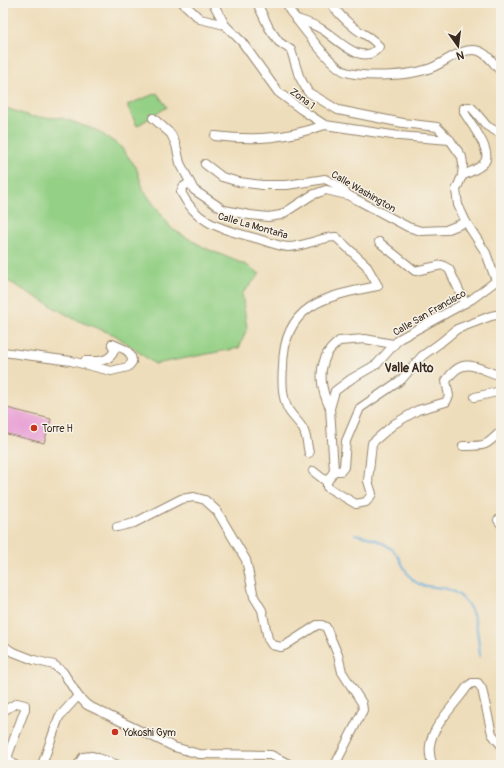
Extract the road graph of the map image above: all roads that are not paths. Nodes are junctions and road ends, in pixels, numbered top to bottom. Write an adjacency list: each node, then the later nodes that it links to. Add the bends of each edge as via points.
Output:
1 (183, 3): 7 (street, via 200,19)
2 (213, 3): 7 (street, Zona 1)
3 (258, 3): 13 (street, via 269,28 280,42 291,50 299,76 308,92 338,110 437,127)
4 (287, 3): 6 (street)
5 (331, 3): 6 (street, via 355,28 376,42 379,47 375,52 366,54 350,50 322,29)
6 (296, 19): 8 (street, via 332,63 345,72 370,75 419,72 471,50 479,51 486,56)
7 (225, 25): 10 (street, Zona 1, via 247,48 278,92)
8 (501, 72)
9 (153, 118): 16 (street, via 171,134)
10 (325, 125): 12 (street, via 305,132 275,137 245,140); 13 (street, Zona 1, via 399,136)
11 (501, 134): 15 (street, via 487,126 470,106 464,108 488,156 485,162)
12 (215, 136)
13 (450, 140): 15 (street, via 462,157)
14 (205, 164): 17 (street, Calle Washington, via 222,177 262,185 287,185 325,179)
15 (462, 176): 18 (street, via 456,190 458,205)
16 (189, 183): 17 (street, Calle La Montaña, via 194,190 224,210 268,217 281,215 312,195 326,190); 32 (street, Calle La Montaña, via 181,192 188,207 215,227 288,247 306,245 326,237 336,237 366,265 378,286 348,292 313,304 301,313 291,326 283,352 282,376 286,405 303,428)
17 (348, 195): 18 (street, Calle Washington, via 408,227 421,231 446,230)
18 (466, 222): 20 (street, via 486,253)
19 (378, 242): 21 (street, via 415,271 442,265 449,269)
20 (499, 283): 21 (street, Calle San Francisco)
21 (465, 303): 23 (street, Calle San Francisco)
22 (501, 314): 34 (street, via 457,329 422,356 401,380 360,408 346,441 344,468 341,471)
23 (393, 344): 29 (street, Calle San Francisco, via 377,364 335,391); 29 (street, via 365,339 339,341 326,355 321,377 324,395)
24 (3, 352): 25 (street)
25 (71, 361): 25 (street, via 111,371 128,367 132,359 128,351 112,344 114,351 107,359)
26 (501, 376): 35 (street, via 471,364 462,367 446,381 446,402 418,410 394,424 372,443 368,481 372,494 366,502 356,504 327,487)
27 (501, 391): 28 (street)
28 (475, 397)
29 (330, 408): 34 (street, Calle San Francisco)
30 (501, 431): 31 (street, via 483,446)
31 (462, 446)
32 (309, 453)
33 (313, 471): 35 (street)
34 (334, 471): 35 (street)
35 (327, 482)
36 (117, 527): 46 (street, via 134,523 181,499 205,500 217,510 242,551 254,597 262,610 268,639 272,645 286,645 317,625 326,627 342,672 362,703 363,710)
37 (3, 645): 38 (street, via 28,658 54,665 67,676)
38 (78, 696): 42 (street, via 58,717); 45 (street, via 87,705 174,747 199,754 271,755)
39 (3, 711): 41 (street, via 17,703 24,705 25,709 8,755 9,760)
40 (501, 745): 47 (street, via 492,734 482,689 478,683 472,683 436,728 429,748)
41 (15, 765)
42 (42, 765)
43 (78, 765): 44 (street, via 83,757 92,756)
44 (118, 765)
45 (291, 765)
46 (335, 765)
47 (433, 765)

